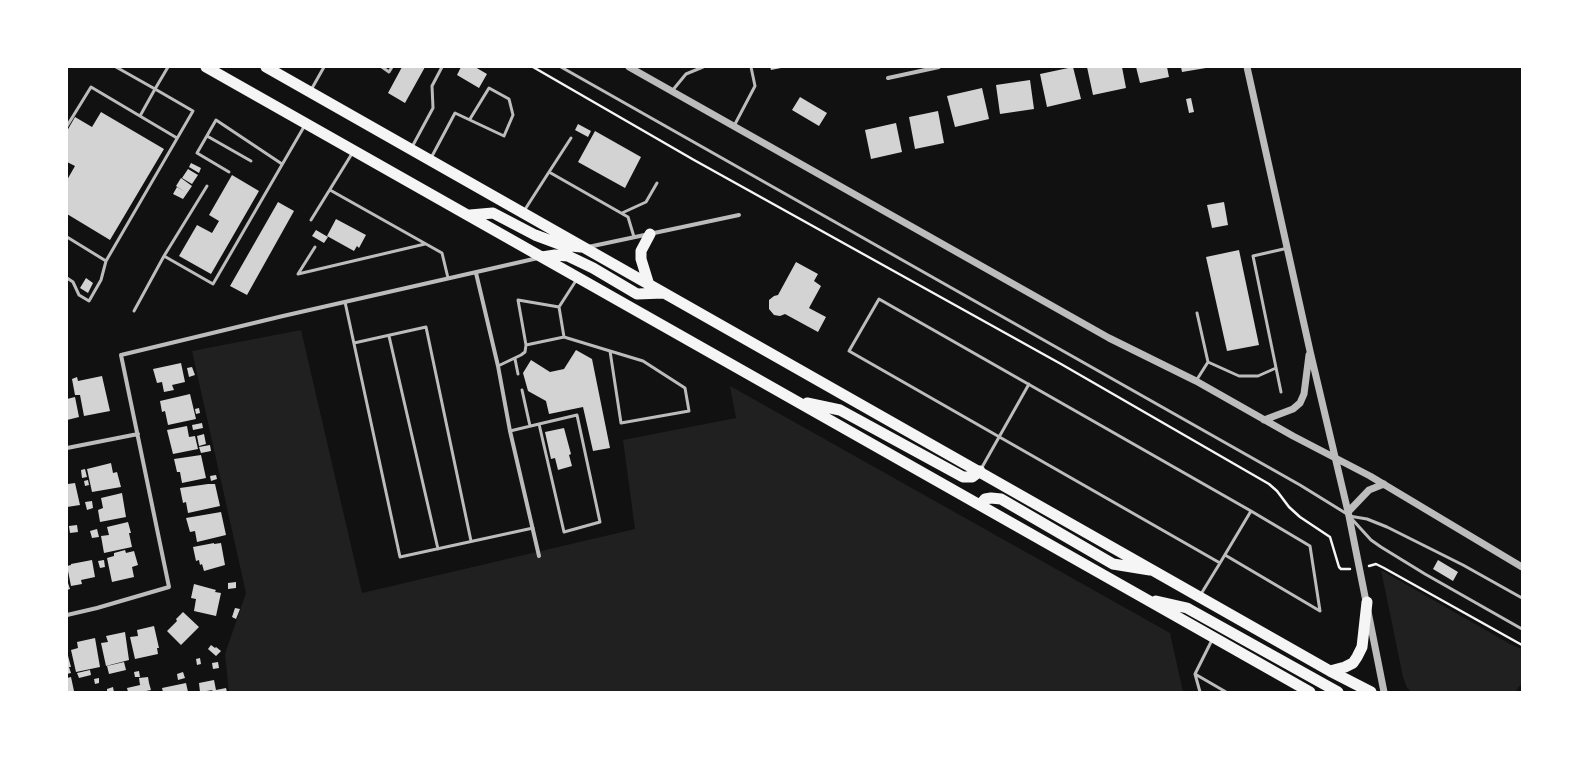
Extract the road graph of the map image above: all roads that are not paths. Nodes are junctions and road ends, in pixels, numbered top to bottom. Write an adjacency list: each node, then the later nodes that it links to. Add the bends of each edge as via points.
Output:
1 (116, 67): 16 (lane)
2 (168, 67): 16 (lane)
3 (206, 67): 21 (highway)
4 (266, 67): 17 (highway)
5 (323, 67): 17 (lane)
6 (382, 67): 7 (lane, via 390,72)
7 (392, 67)
8 (442, 67): 27 (lane, via 432,86 433,108)
9 (561, 67): 90 (lane)
10 (629, 67): 18 (street)
11 (702, 67): 18 (lane, via 686,74)
12 (751, 67): 23 (lane, via 755,86)
13 (939, 67): 15 (street)
14 (1247, 67): 48 (street)
15 (888, 78)
16 (155, 89): 19 (lane); 25 (lane, via 193,111)
17 (310, 92): 27 (highway)
18 (672, 92): 23 (street)
19 (140, 116): 22 (lane, via 91,87); 25 (lane)
20 (470, 120): 20 (lane, via 504,136 513,115 509,99 489,88); 29 (lane, via 455,113)
21 (306, 123): 28 (highway); 31 (lane)
22 (67, 126)
23 (734, 126): 73 (street, via 1109,338)
24 (207, 136): 30 (lane); 31 (lane, via 216,120); 32 (lane, via 197,153)
25 (177, 138): 51 (lane)
26 (571, 138): 33 (lane)
27 (411, 149): 29 (highway)
28 (354, 151): 36 (lane); 39 (highway)
29 (430, 160): 37 (highway)
30 (251, 161)
31 (282, 164): 49 (lane, via 213,284)
32 (229, 172)
33 (549, 172): 37 (lane); 38 (lane)
34 (657, 184): 38 (lane, via 646,202)
35 (207, 186): 49 (lane)
36 (330, 190): 41 (lane); 45 (lane)
37 (523, 212): 47 (highway)
38 (622, 213): 43 (lane, via 628,217)
39 (470, 215): 47 (highway, via 493,213 535,235 562,245); 50 (highway)
40 (739, 215): 42 (street)
41 (311, 220)
42 (650, 234): 43 (street); 56 (highway, via 641,251)
43 (634, 237): 47 (street)
44 (67, 238): 51 (lane)
45 (425, 244): 46 (lane, via 298,274); 54 (lane, via 442,253)
46 (315, 247)
47 (586, 248): 56 (highway)
48 (1288, 248): 67 (street); 71 (lane, via 1253,256)
49 (164, 256): 60 (lane)
50 (542, 257): 52 (street); 55 (highway); 57 (highway, via 568,256 637,294)
51 (106, 261): 53 (lane, via 101,280 89,301 79,295 73,282)
52 (476, 273): 54 (street); 70 (street)
53 (67, 278)
54 (448, 278): 58 (street)
55 (578, 278): 59 (lane); 77 (highway)
56 (649, 285): 57 (highway)
57 (664, 293): 86 (highway)
58 (345, 302): 64 (lane); 82 (street, via 121,355)
59 (559, 307): 63 (lane); 65 (lane, via 518,300)
60 (134, 311)
61 (1197, 313): 69 (lane)
62 (389, 336): 64 (lane); 92 (lane, via 426,327); 93 (lane)
63 (564, 337): 65 (lane); 66 (lane)
64 (354, 343): 93 (lane, via 400,557)
65 (526, 345): 68 (lane, via 524,354)
66 (610, 351): 66 (lane, via 643,362 685,388 689,411 621,423)
67 (1310, 351): 78 (street, via 1304,394 1300,403 1293,409); 85 (street)
68 (515, 359): 70 (lane); 72 (lane)
69 (1208, 362): 71 (lane, via 1239,376 1258,376); 73 (lane)
70 (498, 366): 81 (street)
71 (1276, 368): 76 (lane)
72 (518, 374)
73 (1196, 381): 78 (street)
74 (1029, 384): 83 (lane); 83 (lane, via 879,299 849,350); 89 (lane)
75 (522, 390): 80 (lane)
76 (1281, 392)
77 (794, 400): 86 (highway, via 840,410 963,477 972,476); 88 (highway)
78 (1264, 420): 85 (street)
79 (539, 424): 79 (lane, via 577,415 600,522 564,532); 80 (lane)
80 (530, 426): 81 (lane)
81 (510, 431): 91 (street)
82 (138, 434): 84 (street); 103 (street, via 169,587)
83 (999, 436): 86 (lane); 96 (lane)
84 (67, 448)
85 (1336, 458): 87 (street); 90 (street)
86 (980, 471): 98 (highway)
87 (1384, 484): 90 (street, via 1369,490); 97 (street)
88 (980, 505): 98 (highway, via 985,499 1001,500 1113,564); 100 (highway)
89 (1251, 511): 94 (lane); 94 (lane, via 1310,546 1320,611)
90 (1349, 514): 101 (lane, via 1387,527); 102 (street); 104 (lane, via 1371,540)
91 (533, 528): 92 (lane); 95 (street)
92 (471, 541): 93 (lane)
93 (438, 549)
94 (1225, 555): 96 (lane)
95 (539, 556)
96 (1220, 563): 99 (lane)
97 (1522, 567)
98 (1158, 572): 99 (highway)
99 (1200, 596): 106 (highway)
100 (1144, 598): 105 (highway); 111 (highway, via 1187,608)
101 (1522, 598)
102 (1367, 602): 106 (highway, via 1362,646 1357,658 1345,667); 113 (street)
103 (67, 615)
104 (1522, 629)
105 (1213, 638): 107 (lane); 110 (highway)
106 (1330, 670): 112 (highway)
107 (1195, 674): 108 (lane); 109 (lane)
108 (1200, 692)
109 (1226, 692)
110 (1310, 692)
111 (1338, 692)
112 (1371, 692)
113 (1384, 692)

